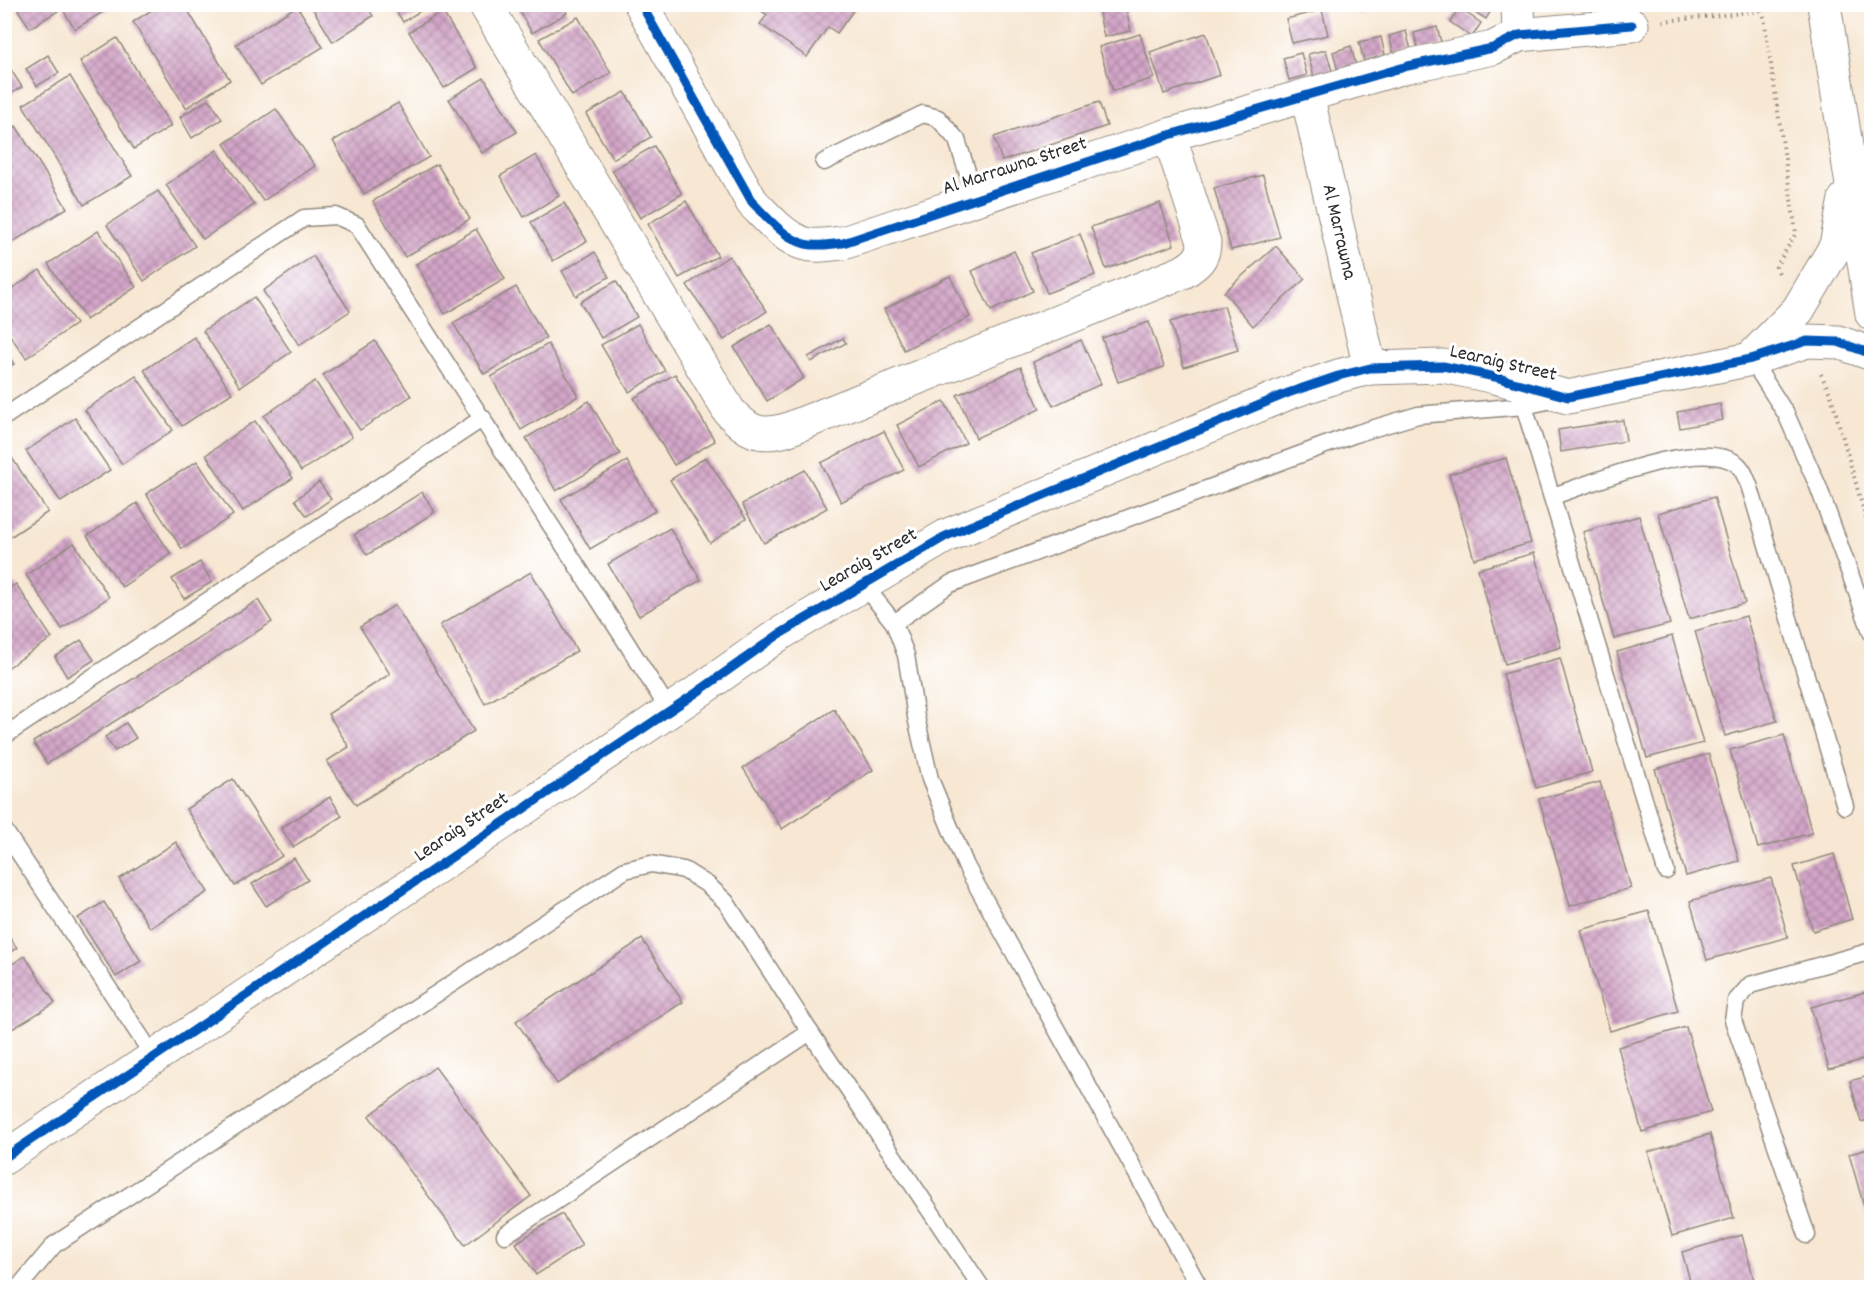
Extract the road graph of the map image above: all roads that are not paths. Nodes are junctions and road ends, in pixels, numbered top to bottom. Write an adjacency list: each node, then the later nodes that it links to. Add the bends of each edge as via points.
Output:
1 (485, 4): 7 (street, via 729,411 741,425 758,433 786,430 1183,272 1197,263 1204,252 1204,242)
2 (641, 4): 10 (street, Al Marrawna Street, via 752,202 792,238 806,244 843,243)
3 (1824, 4): 9 (street)
4 (1518, 20): 5 (street); 6 (street, Al Marrawna Street, via 1493,48 1408,66)
5 (1632, 25)
6 (1307, 95): 7 (street, Al Marrawna Street); 14 (street, Al Marrawna)
7 (1169, 135): 10 (street, Al Marrawna Street)
8 (824, 162): 10 (lane, via 923,114 938,118 957,140)
9 (1850, 176): 11 (street); 13 (street, via 1836,246 1798,310)
10 (976, 200)
11 (1872, 314)
12 (1872, 354): 13 (street, Learaig Street, via 1838,342 1807,341)
13 (1751, 359): 15 (street, Learaig Street); 22 (lane, via 1786,414)
14 (1370, 368): 15 (street, Learaig Street, via 1443,366); 20 (street, Learaig Street, via 1288,393 946,536)
15 (1568, 397): 16 (lane, Learaig Street)
16 (1524, 406): 19 (lane); 21 (lane, Learaig Street, via 1418,415 1358,433 950,584)
17 (4, 417): 18 (lane, via 304,219 336,216 357,225)
18 (483, 418): 23 (lane); 24 (lane)
19 (1553, 495): 25 (lane, via 1653,463 1694,455 1739,465 1750,488); 27 (lane)
20 (863, 584): 21 (lane); 23 (street, Learaig Street, via 778,635)
21 (894, 623): 36 (lane, via 906,655 930,779 966,866)
22 (1872, 634)
23 (669, 711): 30 (street, Learaig Street)
24 (4, 736)
25 (1845, 806)
26 (4, 830): 30 (lane)
27 (1666, 871)
28 (1872, 951): 33 (lane, via 1750,985 1736,1001 1733,1020)
29 (810, 1032): 32 (lane); 34 (lane, via 726,902 708,885 684,870 651,864 625,870 54,1245); 35 (lane)
30 (154, 1057): 31 (street, Learaig Street)
31 (4, 1158)
32 (505, 1235)
33 (1807, 1235)
34 (18, 1287)
35 (982, 1287)
36 (1200, 1287)

